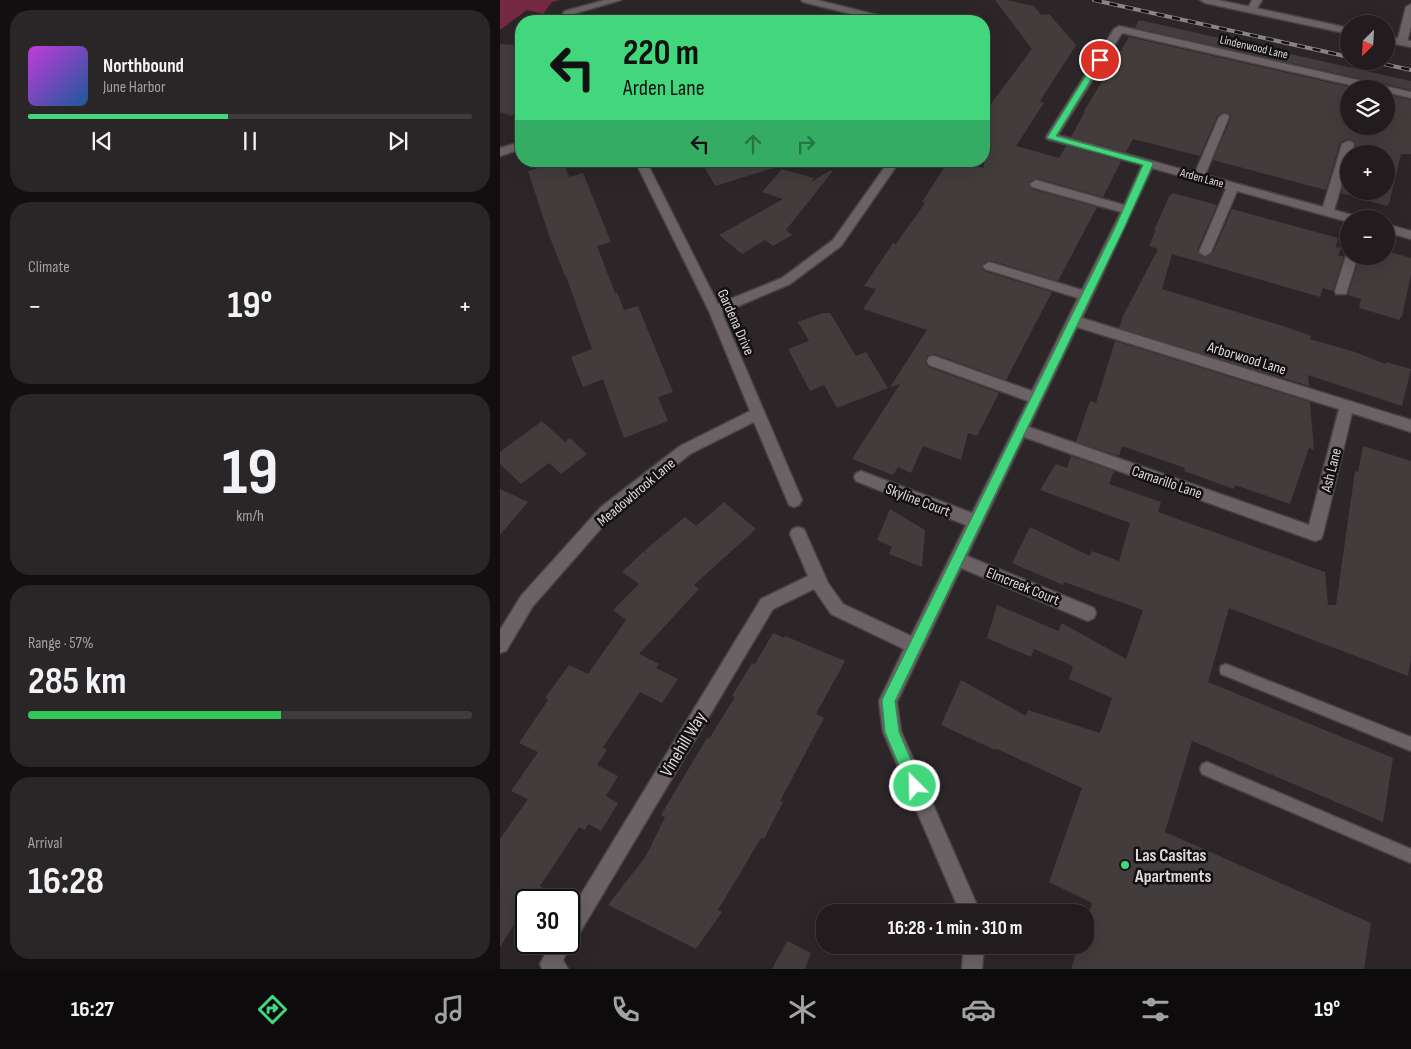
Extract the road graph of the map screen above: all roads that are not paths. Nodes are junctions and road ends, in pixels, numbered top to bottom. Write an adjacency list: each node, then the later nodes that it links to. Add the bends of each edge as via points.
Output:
1 (616, 0): 7 (street)
2 (806, 0): 8 (street)
3 (1206, 0): 6 (street)
4 (1257, 0): 6 (street)
5 (1411, 7): 9 (street)
6 (1252, 10): 10 (street)
7 (575, 15)
8 (866, 15)
9 (1409, 23): 11 (street)
10 (1340, 29)
11 (1406, 43)
12 (1345, 80): 16 (street, Lindenwood Lane, via 1119,29)
13 (1395, 91): 14 (street, Lindenwood Lane)
14 (1411, 95)
15 (1224, 118): 23 (street)
16 (1051, 138): 20 (street, Arden Lane)
17 (1348, 144): 27 (street)
18 (515, 147): 19 (street)
19 (500, 152)
20 (1148, 164): 23 (street, Arden Lane); 26 (street)
21 (643, 167): 36 (street, Gardena Drive)
22 (891, 167): 36 (street, via 837,243 786,282)
23 (1199, 177): 25 (street, Arden Lane)
24 (1036, 184): 26 (street)
25 (1233, 186): 27 (street, Arden Lane); 31 (street)
26 (1128, 210): 35 (street)
27 (1326, 212): 28 (street, Arden Lane)
28 (1340, 216)
29 (1395, 230): 30 (street)
30 (1411, 234)
31 (1205, 252)
32 (1349, 265): 34 (street)
33 (989, 266): 35 (street)
34 (1341, 290)
35 (1086, 296): 37 (street)
36 (715, 312): 41 (street, Gardena Drive)
37 (1074, 321): 39 (street); 40 (street, Arborwood Lane)
38 (934, 361): 39 (street)
39 (1036, 398): 43 (street)
40 (1348, 406): 42 (street, Arborwood Lane); 48 (street, Ash Lane)
41 (758, 414): 45 (street, Gardena Drive); 52 (street, Meadowbrook Lane, via 685,450 606,512 527,601)
42 (1411, 426)
43 (1020, 430): 46 (street); 48 (street, Camarillo Lane)
44 (861, 477): 46 (street, Skyline Court)
45 (794, 500)
46 (976, 522): 49 (street)
47 (798, 534): 50 (street)
48 (1315, 534)
49 (957, 559): 51 (street, Elmcreek Court); 53 (street)
50 (818, 579): 53 (street, via 836,609); 59 (street, Vinehill Way, via 767,604)
51 (1088, 613)
52 (500, 645)
53 (915, 646): 58 (street, via 888,700 892,732)
54 (1226, 670): 55 (lane)
55 (1411, 744)
56 (1207, 769): 57 (lane)
57 (1411, 856)
58 (967, 904)
59 (580, 914)
60 (558, 954): 62 (street)
61 (973, 954): 63 (street)
62 (554, 966)
63 (972, 969)

